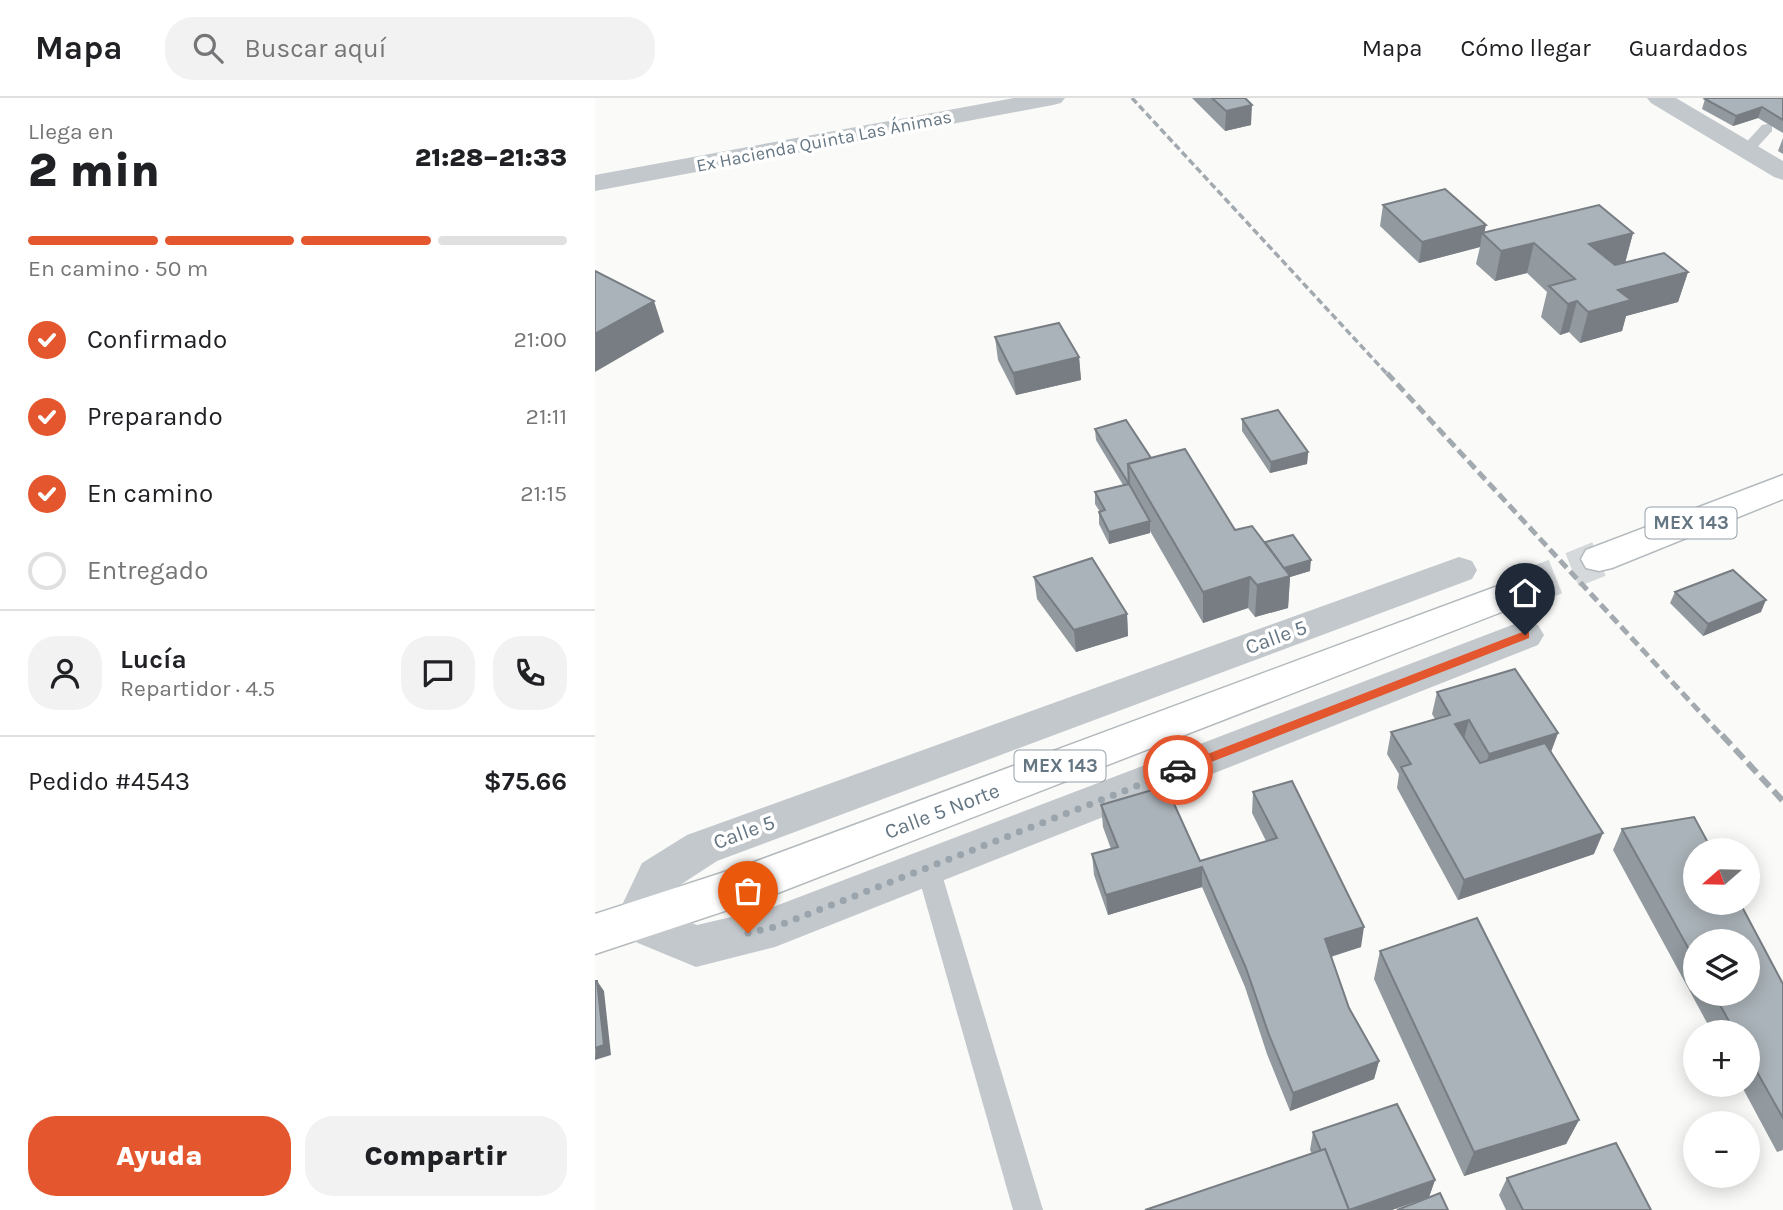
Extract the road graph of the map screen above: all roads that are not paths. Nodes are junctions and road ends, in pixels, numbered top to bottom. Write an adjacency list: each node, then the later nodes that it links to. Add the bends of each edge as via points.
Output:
1 (1053, 98): 5 (street, Ex Hacienda Quinta Las Ánimas)
2 (1658, 98): 4 (street)
3 (1767, 128): 4 (lane)
4 (1747, 150): 7 (street)
5 (667, 170): 6 (street); 8 (street, Ex Hacienda Quinta Las Ánimas)
6 (595, 171)
7 (1783, 172)
8 (595, 183)
9 (1783, 486): 10 (main road, MEX 143)
10 (1599, 559)
11 (1459, 570): 15 (street, Calle 5, via 702,848 658,876)
12 (1522, 590): 15 (main road, Calle 5 Norte / MEX 143, via 767,877)
13 (1525, 635): 14 (street)
14 (928, 867): 15 (street, via 775,927 696,946); 17 (lane)
15 (637, 922): 16 (main road, Calle 5 Norte / MEX 143)
16 (595, 934)
17 (1028, 1210)

